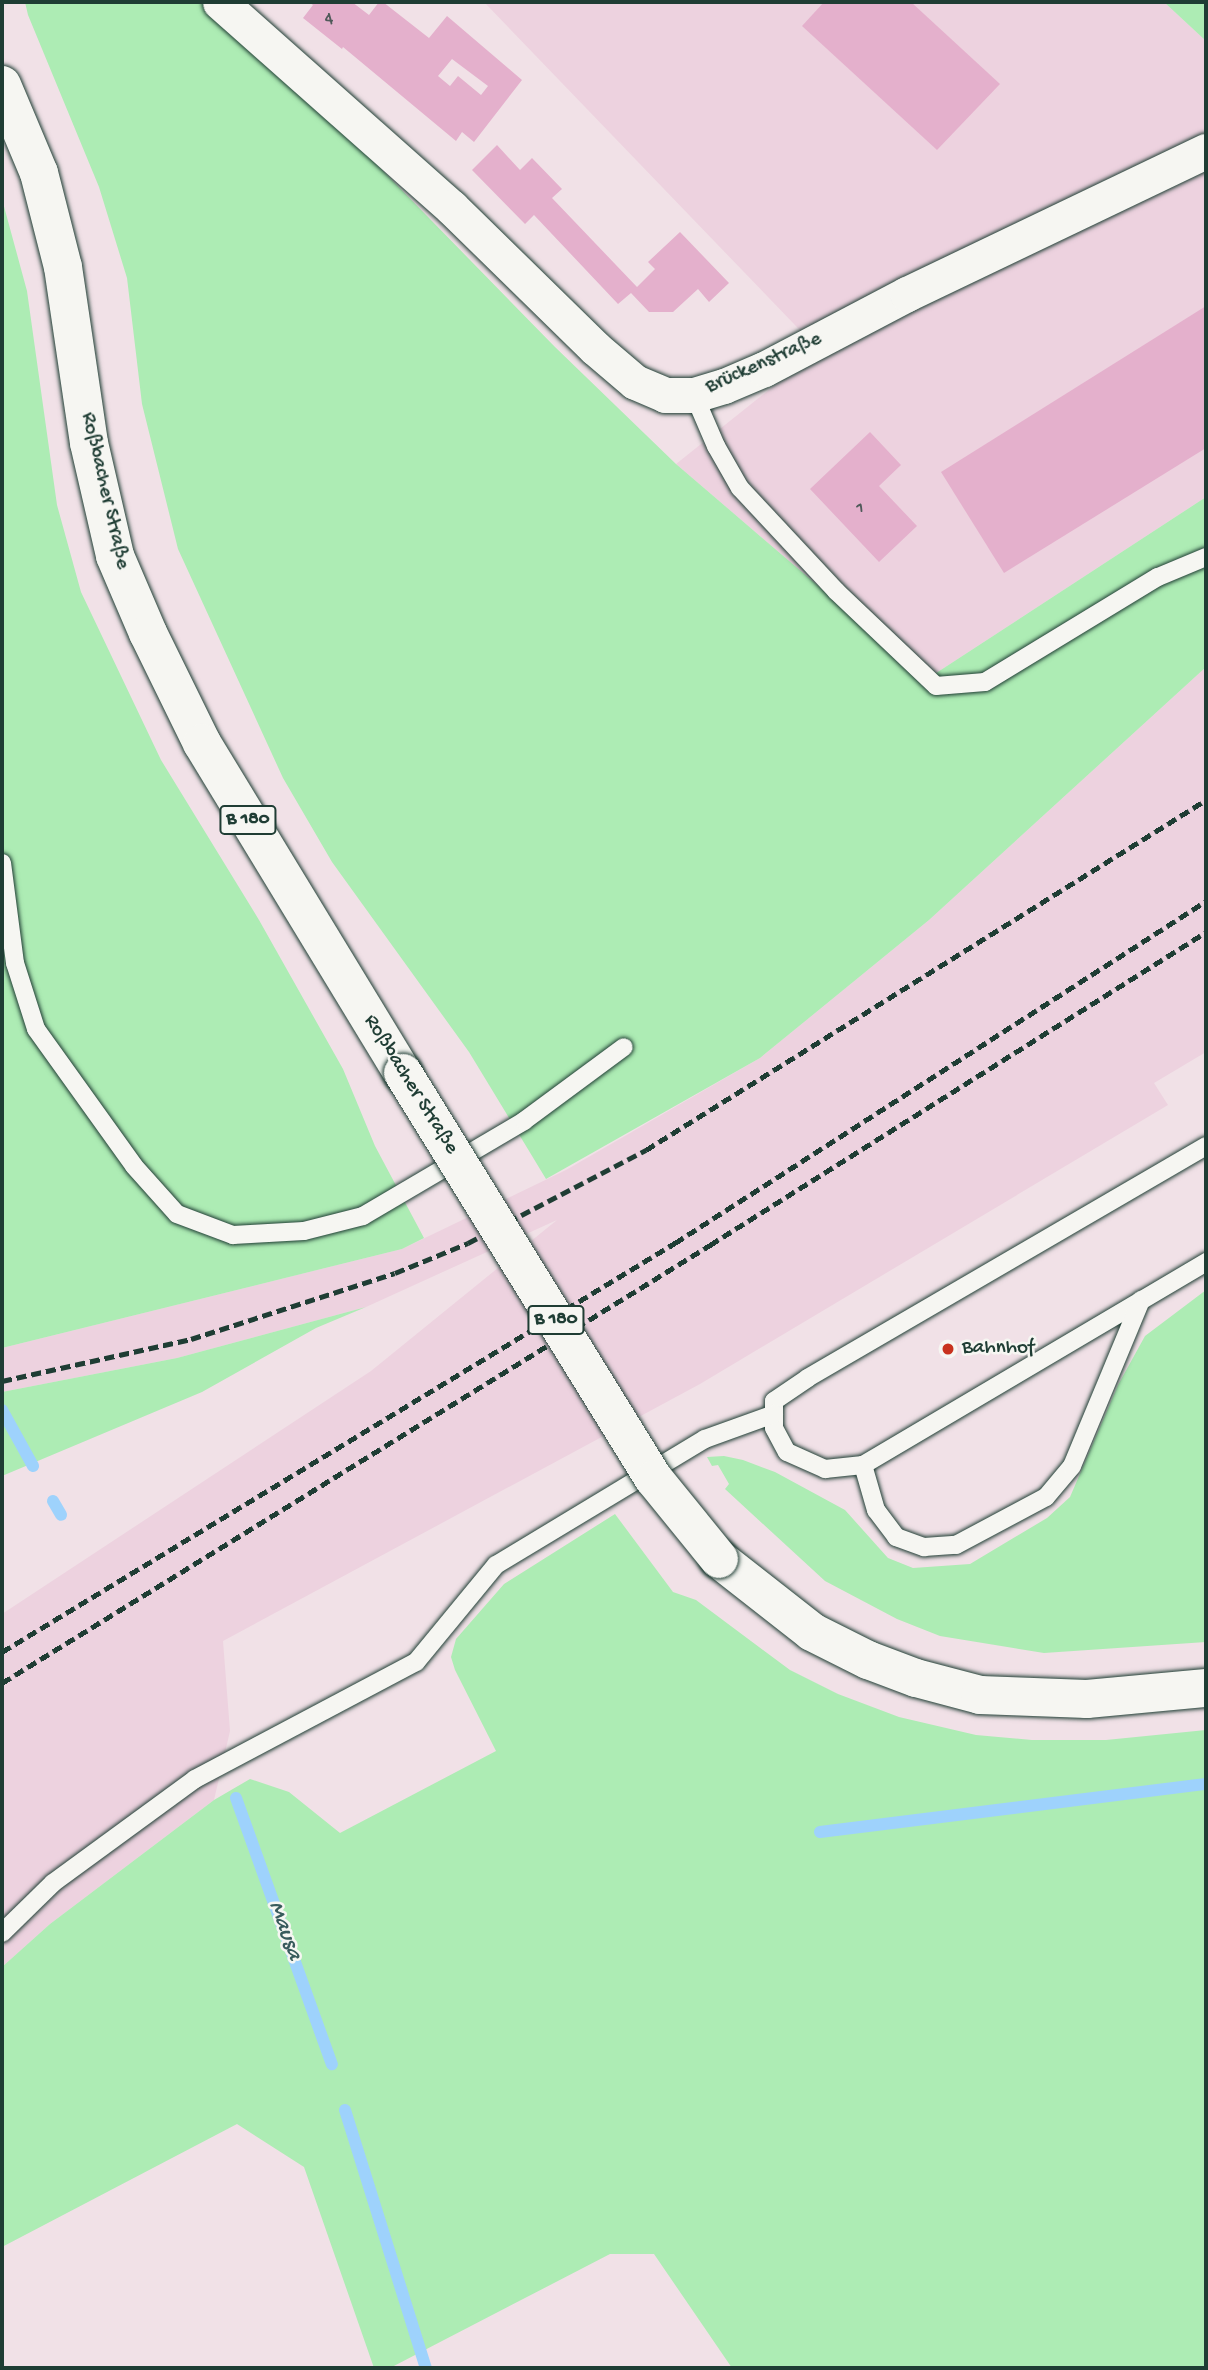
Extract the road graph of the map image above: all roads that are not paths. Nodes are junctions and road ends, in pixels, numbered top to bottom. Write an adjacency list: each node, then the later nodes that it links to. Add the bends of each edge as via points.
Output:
1 (219, 2): 4 (street, Brückenstraße, via 452,207 635,382 666,395)
2 (2, 86): 13 (main road, Roßbacher Straße / B 180, bridge, via 39,173 63,267 89,443 115,555 148,633 202,743 654,1479 719,1559 812,1632 868,1660 980,1695 1087,1699)
3 (1206, 151): 4 (street, Brückenstraße, via 764,369)
4 (694, 395): 5 (lane, via 740,488 836,591 936,686 985,682 1158,577)
5 (1206, 557)
6 (2, 863): 7 (lane, via 15,963 36,1029 134,1166 177,1214 233,1235 304,1231 363,1216 524,1121)
7 (624, 1046)
8 (1206, 1146): 11 (lane, via 808,1378 774,1401)
9 (1206, 1262): 10 (lane)
10 (1141, 1300): 12 (lane); 12 (lane, via 1072,1466 1046,1497 956,1545 924,1548 897,1537 876,1510)
11 (774, 1414): 12 (lane, via 774,1428 787,1452 825,1469); 14 (lane, via 705,1439 496,1565 416,1662 195,1779 53,1883)
12 (863, 1465)
13 (1206, 1688)
14 (2, 1933)

